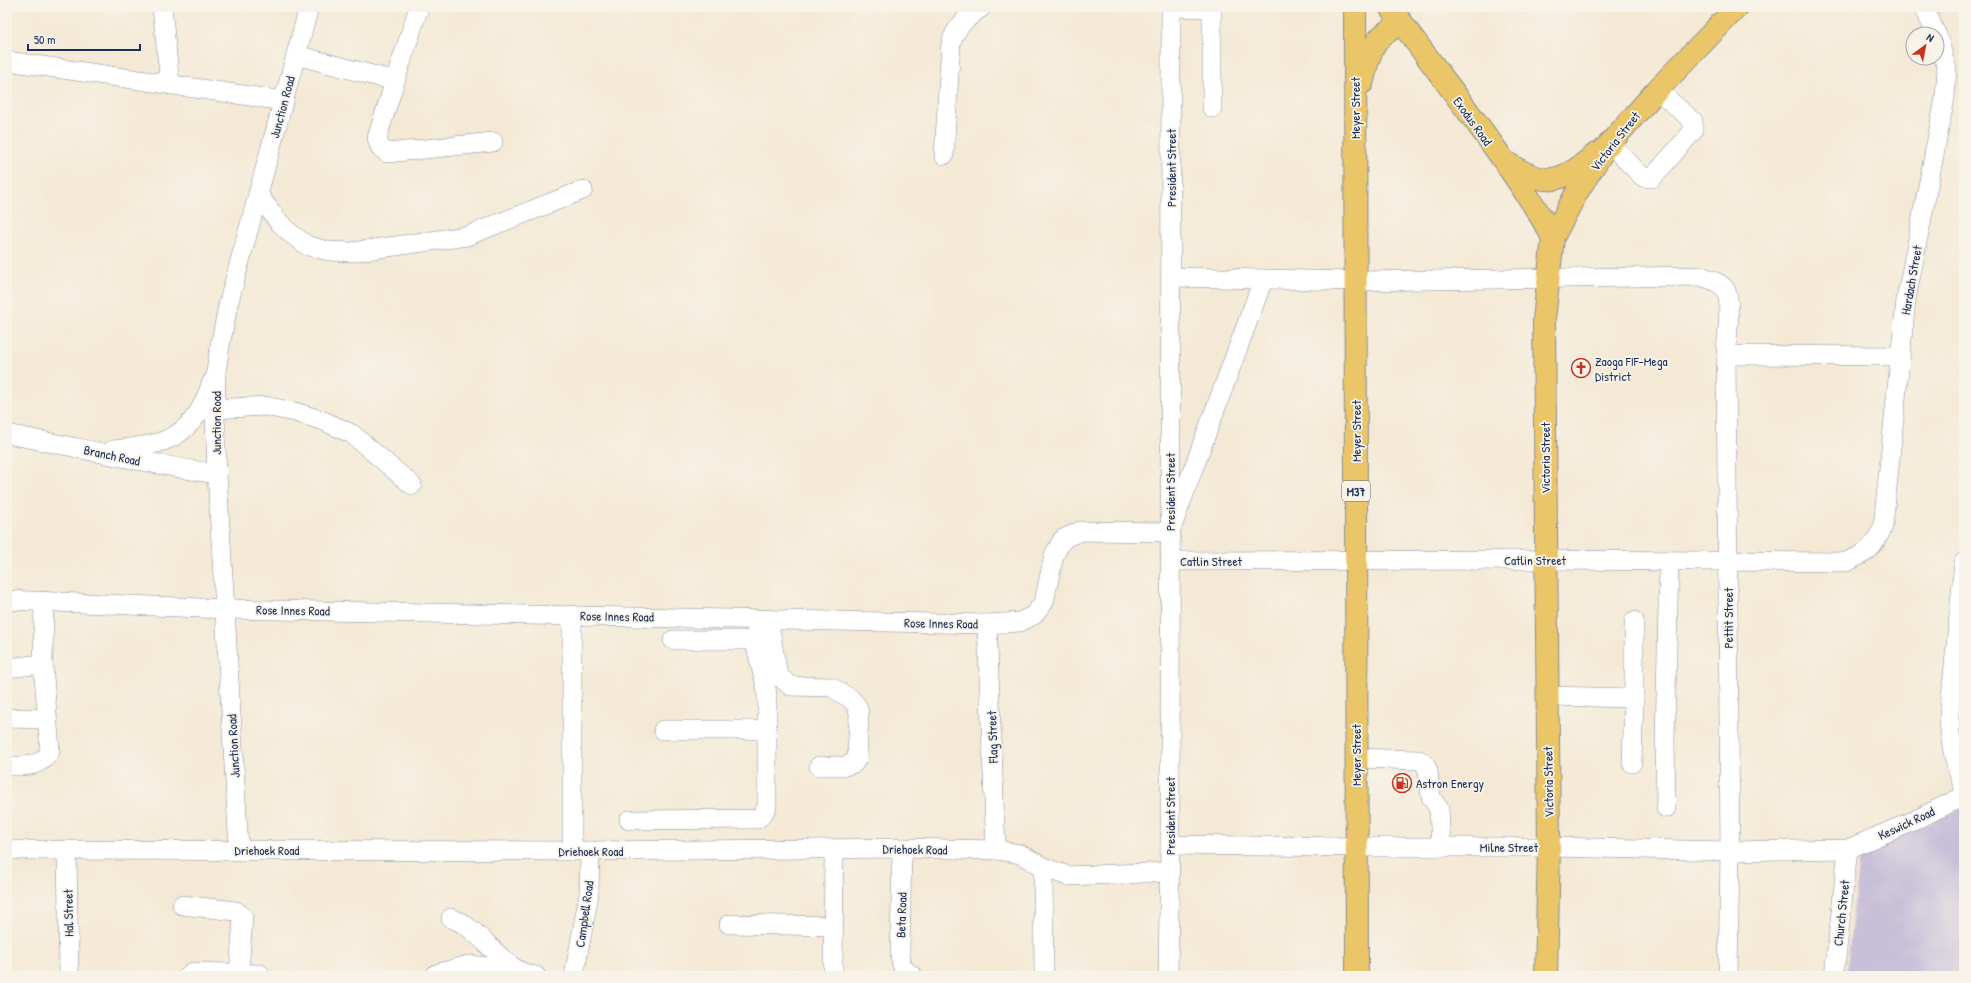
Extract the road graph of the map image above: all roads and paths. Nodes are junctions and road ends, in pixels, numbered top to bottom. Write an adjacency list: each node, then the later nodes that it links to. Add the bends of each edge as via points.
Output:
1 (162, 7): 16 (street)
2 (309, 7): 12 (street, Junction Road)
3 (419, 7): 15 (street)
4 (982, 7): 23 (street, via 963,21 951,42)
5 (1171, 7): 6 (street); 28 (street, President Street)
6 (1212, 7): 19 (street)
7 (1737, 7): 17 (main road, Victoria Street)
8 (1924, 7): 11 (street, Hardach Street)
9 (1354, 9): 20 (main road, Meyer Street / M37)
10 (1396, 15): 20 (main road, via 1367,60); 24 (main road, Exodus Road)
11 (1933, 26)
12 (296, 55): 15 (street); 18 (street, Junction Road)
13 (7, 61): 16 (street)
14 (1945, 62): 33 (street, Hardach Street, via 1945,98 1906,300)
15 (396, 81): 21 (street, via 377,138 380,147 387,153)
16 (170, 85): 18 (street)
17 (1657, 90): 22 (main road, Victoria Street); 22 (street, via 1693,121 1694,127 1652,178 1643,178)
18 (284, 102): 26 (street, Junction Road)
19 (1212, 108)
20 (1355, 111): 31 (main road, Meyer Street / M37)
21 (493, 142)
22 (1607, 147): 24 (main road, via 1564,175 1548,180 1526,174); 27 (main road, Victoria Street, via 1577,192)
23 (944, 155)
24 (1502, 160): 27 (main road, Exodus Road)
25 (583, 190): 26 (street, via 467,236 352,252 329,251 308,246 277,220)
26 (258, 194): 34 (street, Junction Road, via 228,305)
27 (1553, 237): 29 (main road, Victoria Street)
28 (1171, 277): 30 (street); 41 (street, President Street)
29 (1548, 278): 31 (street); 32 (street, Pettit Street, via 1701,276 1713,280 1726,291 1728,300); 43 (main road, Victoria Street, via 1544,320)
30 (1262, 280): 31 (street); 41 (street)
31 (1357, 280): 42 (main road, Meyer Street / M37)
32 (1726, 355): 33 (street); 46 (street, Pettit Street)
33 (1900, 356): 40 (street, Hardach Street)
34 (216, 372): 35 (street, Junction Road); 37 (street, via 199,412 187,428 168,441)
35 (215, 409): 38 (street, Junction Road); 39 (street, via 265,406 324,421 352,434)
36 (7, 434): 37 (street, Branch Road)
37 (100, 452): 38 (street, Branch Road, via 159,466)
38 (217, 474): 50 (street, Junction Road)
39 (412, 485)
40 (1883, 527): 46 (street, Catlin Street, via 1873,548 1846,562)
41 (1170, 532): 44 (street, President Street); 54 (street, Rose Innes Road, via 1080,531 1063,539 1054,555 1044,602 1034,616 1020,622)
42 (1356, 560): 43 (street, Catlin Street); 44 (street, Catlin Street); 65 (main road, Meyer Street / M37)
43 (1545, 560): 45 (street, Catlin Street); 59 (main road, Victoria Street)
44 (1170, 561): 73 (street, President Street)
45 (1669, 561): 46 (street, Catlin Street); 71 (street)
46 (1727, 561): 85 (street, Pettit Street)
47 (1964, 562): 69 (street, via 1949,717 1953,755)
48 (7, 600): 49 (street, Rose Innes Road)
49 (44, 600): 50 (street, Rose Innes Road); 57 (street)
50 (225, 609): 51 (street, Rose Innes Road); 82 (street, Junction Road)
51 (572, 616): 52 (street, Rose Innes Road); 84 (street, Campbell Road)
52 (763, 619): 54 (street, Rose Innes Road); 56 (street); 68 (street, via 778,675 783,682 790,686 831,687 851,699 857,706 857,758 854,763 845,766)
53 (1634, 621): 60 (street)
54 (987, 624): 83 (street, Flag Street)
55 (673, 640): 56 (street)
56 (756, 640): 64 (street, via 766,687)
57 (43, 664): 58 (street); 62 (street)
58 (7, 668)
59 (1547, 696): 60 (street); 74 (main road, Victoria Street)
60 (1634, 698): 66 (street)
61 (7, 718): 62 (street)
62 (47, 719): 67 (street, via 50,751 46,758 38,764)
63 (663, 730): 64 (street)
64 (767, 730): 72 (street, via 767,807 757,819)
65 (1356, 758): 75 (main road, Meyer Street / M37); 76 (street, via 1418,760 1425,764 1428,770 1430,797 1439,809)
66 (1632, 763)
67 (7, 766)
68 (819, 766)
69 (1964, 787)
70 (1964, 796): 79 (street, Keswick Road)
71 (1666, 808)
72 (629, 820)
73 (1170, 845): 75 (street, Milne Street); 87 (street, President Street)
74 (1549, 846): 76 (street, Milne Street); 85 (street, Milne Street); 105 (main road, Victoria Street)
75 (1356, 847): 76 (street, Milne Street); 104 (main road, Meyer Street / M37)
76 (1441, 847)
77 (902, 848): 78 (street, Driehoek Road); 83 (street, Driehoek Road); 101 (street, Beta Road, via 900,953 901,965)
78 (834, 849): 84 (street, Driehoek Road); 91 (street)
79 (1848, 849): 85 (street, Milne Street); 107 (street, Church Street)
80 (7, 850): 81 (street, Driehoek Road)
81 (67, 850): 82 (street, Driehoek Road); 96 (street, Hal Street)
82 (239, 850): 84 (street, Driehoek Road)
83 (996, 850): 86 (street, Driehoek Road, via 1020,854)
84 (581, 851): 99 (street, Campbell Road, via 589,894)
85 (1730, 851): 106 (street, Pettit Street)
86 (1044, 867): 87 (street, Driehoek Road, via 1068,876); 102 (street)
87 (1170, 872): 103 (street, President Street)
88 (182, 905): 93 (street, via 240,913 243,917)
89 (451, 918): 92 (street, via 461,921 470,928)
90 (729, 924): 91 (street)
91 (834, 926): 100 (street)
92 (517, 970): 95 (street, via 469,965); 98 (street)
93 (239, 973): 94 (street); 97 (street, via 193,972)
94 (260, 974)
95 (436, 974)
96 (69, 976)
97 (188, 976)
98 (536, 976)
99 (574, 976)
100 (833, 976)
101 (912, 976)
102 (1044, 976)
103 (1168, 976)
104 (1357, 976)
105 (1546, 976)
106 (1728, 976)
107 (1834, 976)

